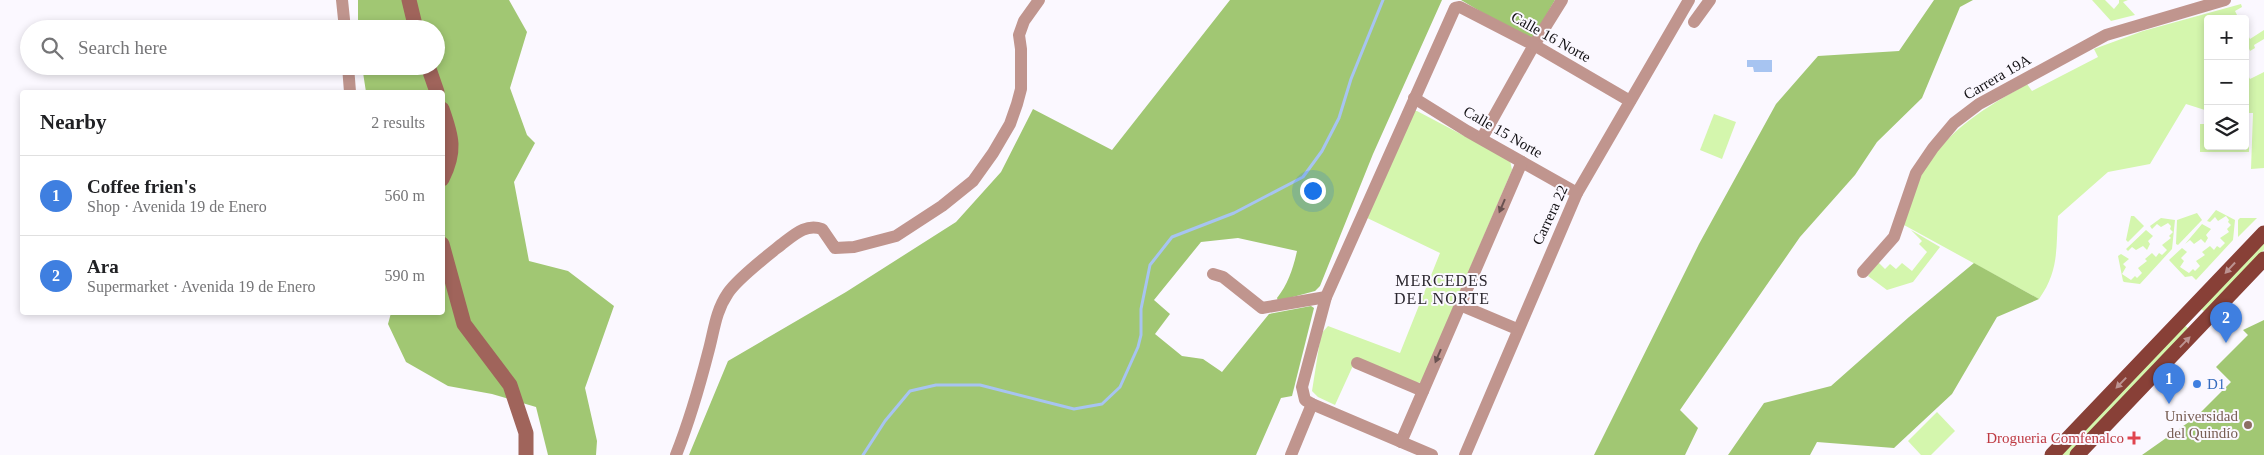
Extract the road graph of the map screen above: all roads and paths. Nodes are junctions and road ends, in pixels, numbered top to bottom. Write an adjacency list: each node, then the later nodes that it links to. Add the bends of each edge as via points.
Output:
1 (342, 0): 8 (street)
2 (408, 0): 9 (street)
3 (1039, 0): 36 (street, via 1019,34 1021,89 1010,124 973,180 942,206 896,236 854,247 835,248 822,229 810,226 761,261 729,292 715,319 691,416)
4 (1562, 0): 11 (street)
5 (1690, 0): 17 (street, Carrera 22)
6 (1710, 0): 10 (street)
7 (2225, 0): 26 (street, Carrera 19A, via 2106,34 1979,104 1954,123 1927,156 1916,173 1894,237)
8 (344, 20)
9 (414, 20)
10 (1694, 22)
11 (1534, 45): 16 (street, Calle 16 Norte, via 1460,6 1455,8); 17 (street, Calle 16 Norte); 19 (street)
12 (349, 75): 14 (street)
13 (431, 75): 15 (street)
14 (350, 90)
15 (436, 90)
16 (1414, 98): 19 (street, Calle 15 Norte); 28 (street)
17 (1630, 101): 22 (street, Carrera 22)
18 (445, 118): 21 (street, via 451,135 451,161)
19 (1482, 138): 20 (street, Calle 15 Norte)
20 (1522, 162): 22 (street, Calle 15 Norte); 29 (street, one-way to 29)
21 (445, 173)
22 (1577, 193): 30 (street, Carrera 22)
23 (2264, 233): 40 (main road, one-way to 40)
24 (445, 255): 35 (street, via 464,324 510,385 526,433)
25 (2264, 259): 41 (main road, one-way to 25)
26 (1862, 272)
27 (1213, 274): 28 (street, via 1223,277 1262,308)
28 (1326, 297): 33 (street, via 1302,387 1305,400)
29 (1460, 305): 30 (street); 32 (street, one-way to 32)
30 (1517, 329): 39 (street, Carrera 22)
31 (1357, 363): 32 (street)
32 (1423, 391): 34 (street)
33 (1312, 404): 34 (street); 37 (street)
34 (1401, 442): 38 (street)
35 (526, 455)
36 (676, 455)
37 (1291, 455)
38 (1432, 455)
39 (1464, 455)
40 (2052, 455)
41 (2077, 455)

